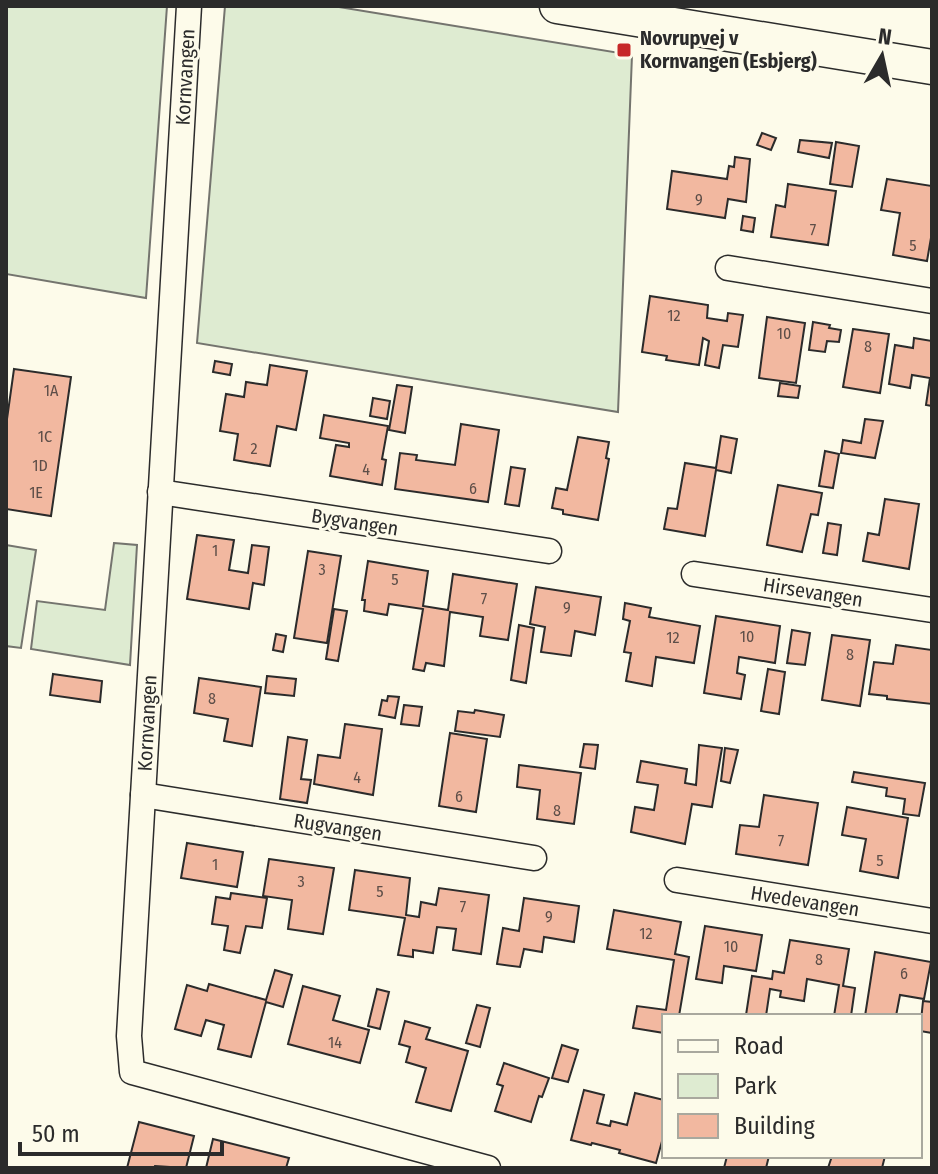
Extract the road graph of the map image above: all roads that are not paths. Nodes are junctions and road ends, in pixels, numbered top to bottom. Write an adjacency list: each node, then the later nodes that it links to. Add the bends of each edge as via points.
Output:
1 (189, 6): 6 (street, Kornvangen)
2 (557, 6): 3 (street)
3 (932, 67)
4 (728, 268): 5 (street)
5 (932, 301)
6 (160, 492): 7 (street, Bygvangen); 10 (street, Kornvangen)
7 (549, 551)
8 (694, 574): 9 (street, Hirsevangen)
9 (932, 610)
10 (143, 795): 11 (street, Rugvangen); 14 (street, Kornvangen, via 129,1036 132,1072)
11 (534, 858)
12 (677, 880): 13 (street, Hvedevangen)
13 (932, 921)
14 (488, 1168)

